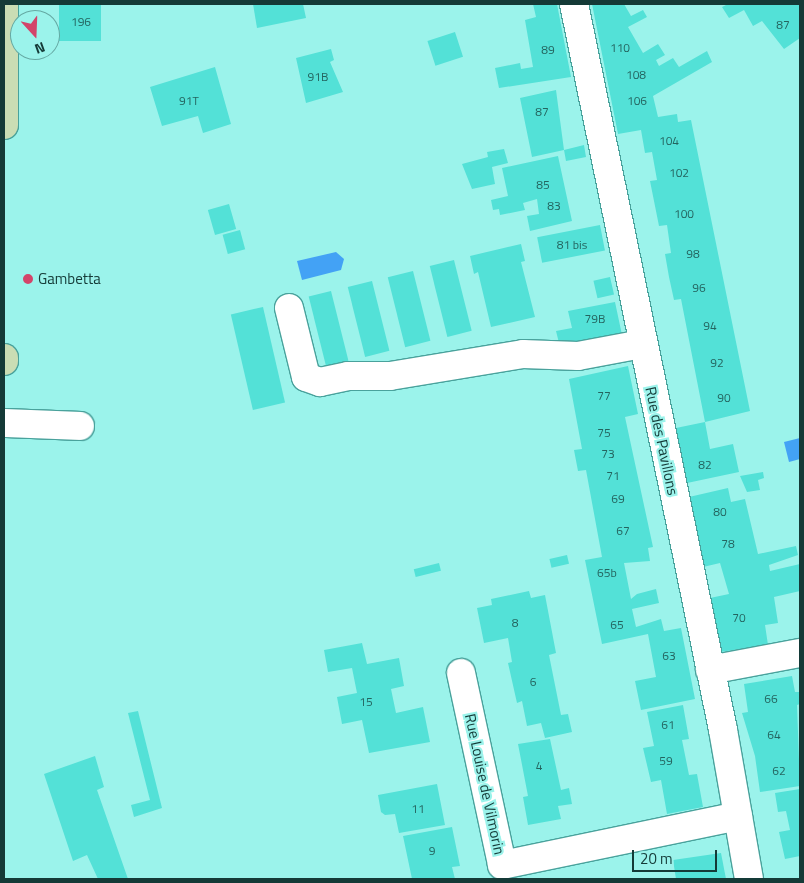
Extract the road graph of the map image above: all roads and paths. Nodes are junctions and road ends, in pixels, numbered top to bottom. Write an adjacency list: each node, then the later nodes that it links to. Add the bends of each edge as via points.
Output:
1 (4, 4): 3 (main road)
2 (574, 4): 5 (street, Rue des Pavillons)
3 (4, 125)
4 (289, 308): 5 (street, via 306,377 320,382 348,376 390,376 523,354 578,356)
5 (642, 344): 9 (street, Rue des Pavillons)
6 (4, 423): 7 (street)
7 (80, 426)
8 (800, 653): 9 (street)
9 (710, 670): 11 (street, Rue des Pavillons)
10 (461, 673): 12 (street, Rue Louise de Vilmorin)
11 (738, 816): 12 (street, Rue Louise de Vilmorin); 13 (street, Rue des Pavillons)
12 (503, 872)
13 (749, 879)

